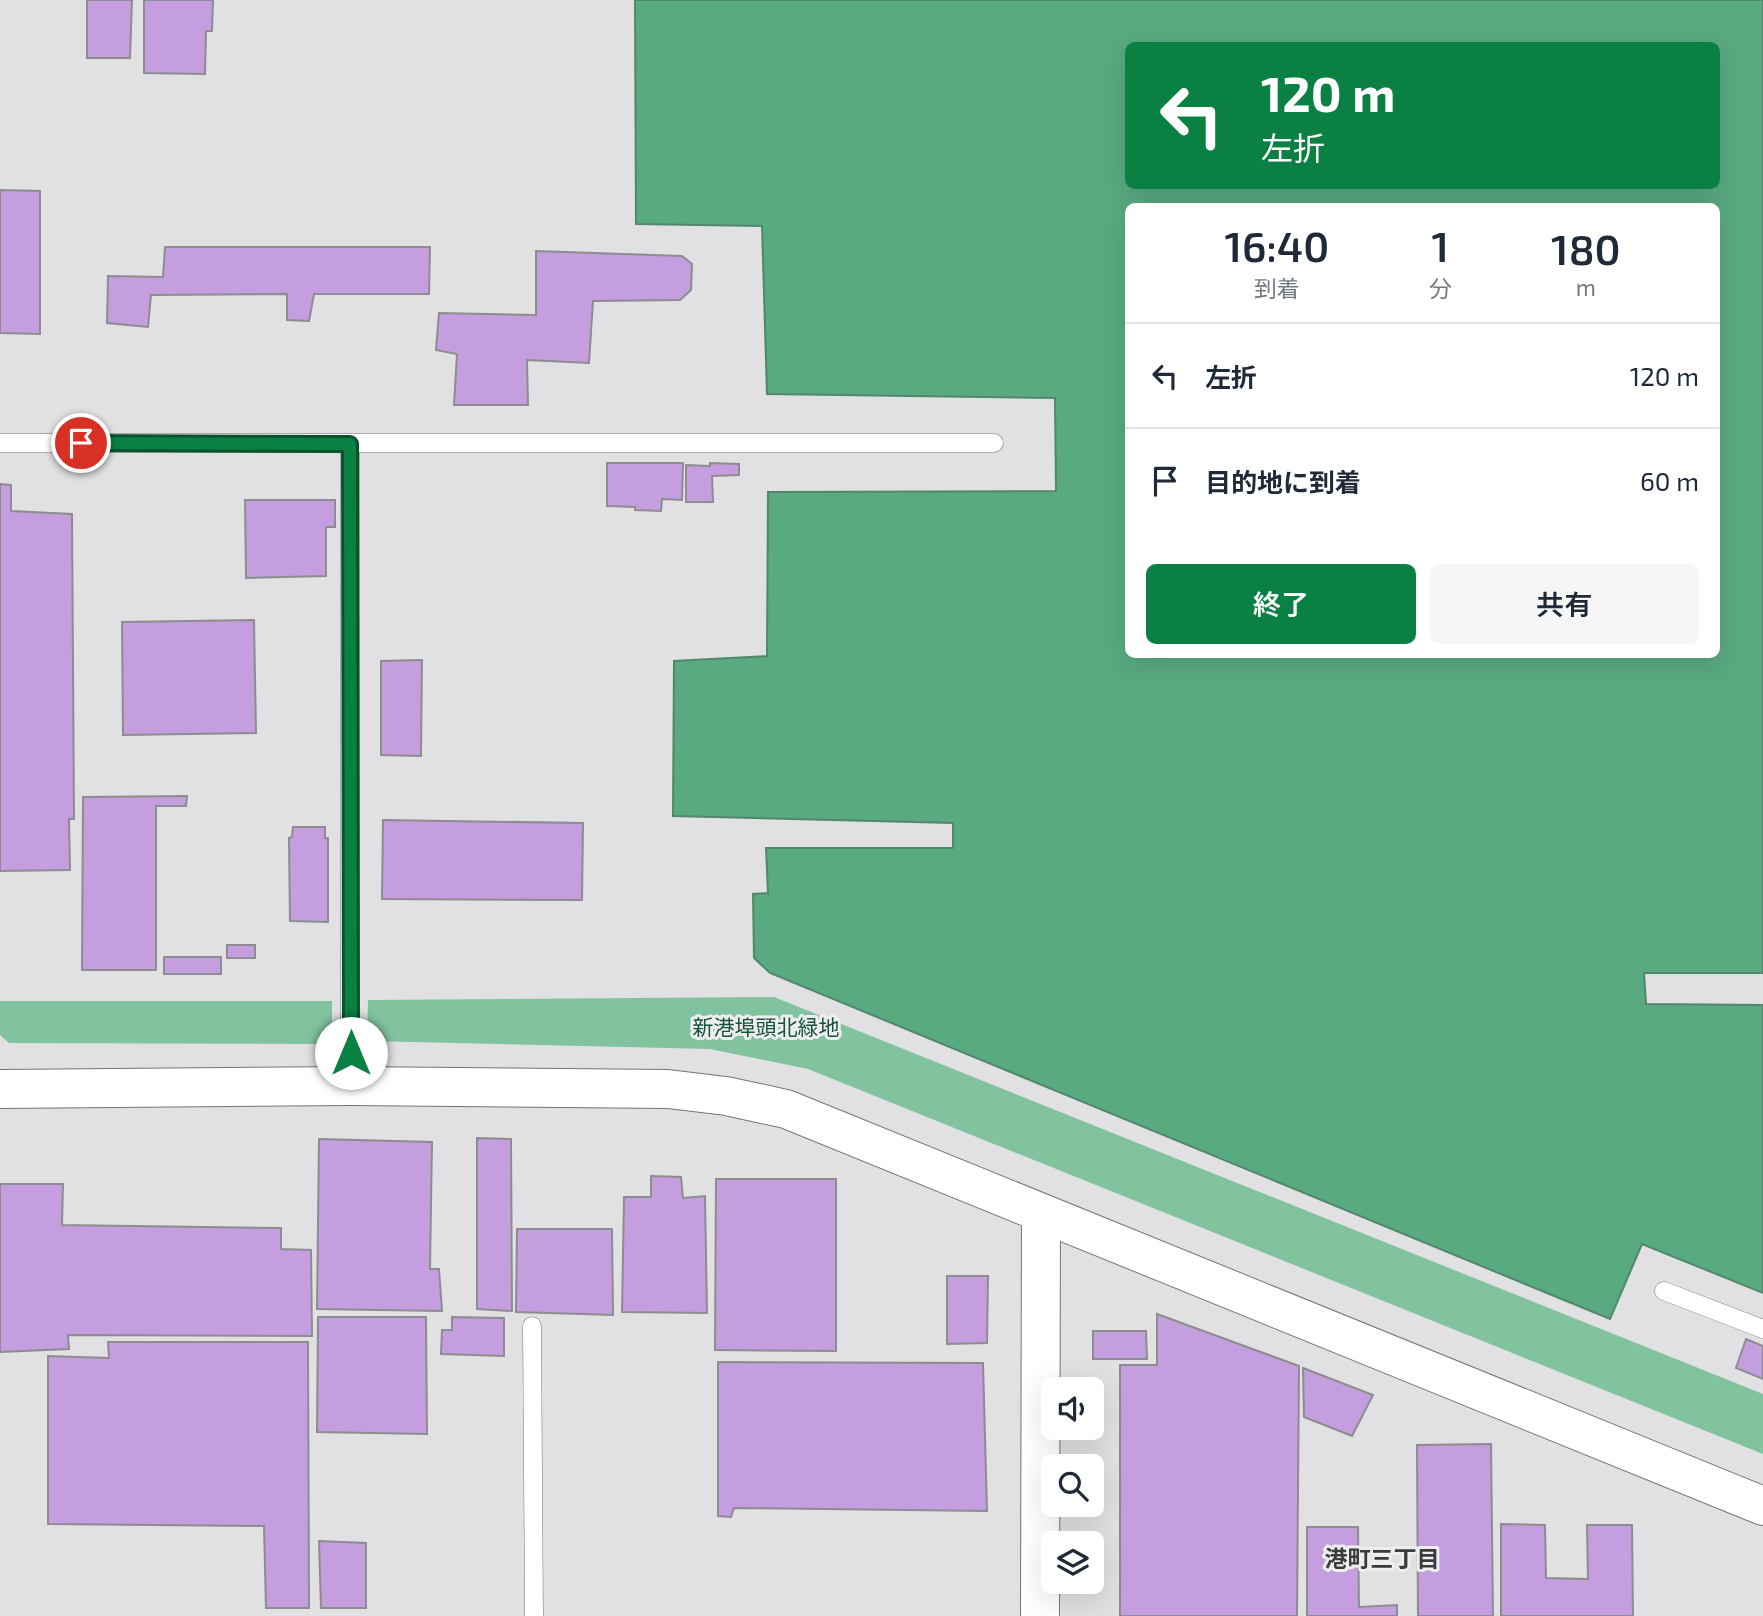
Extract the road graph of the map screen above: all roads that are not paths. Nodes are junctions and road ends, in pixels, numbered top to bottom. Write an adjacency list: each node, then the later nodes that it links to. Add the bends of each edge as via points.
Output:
1 (0, 443): 3 (lane)
2 (994, 443): 3 (lane)
3 (350, 444): 4 (lane)
4 (350, 1086): 5 (street); 6 (street, via 668,1088 726,1096 786,1109)
5 (0, 1088)
6 (1041, 1214): 10 (street); 12 (street)
7 (1664, 1291): 9 (lane)
8 (532, 1326): 11 (lane)
9 (1763, 1329)
10 (1763, 1506)
11 (534, 1616)
12 (1040, 1616)

